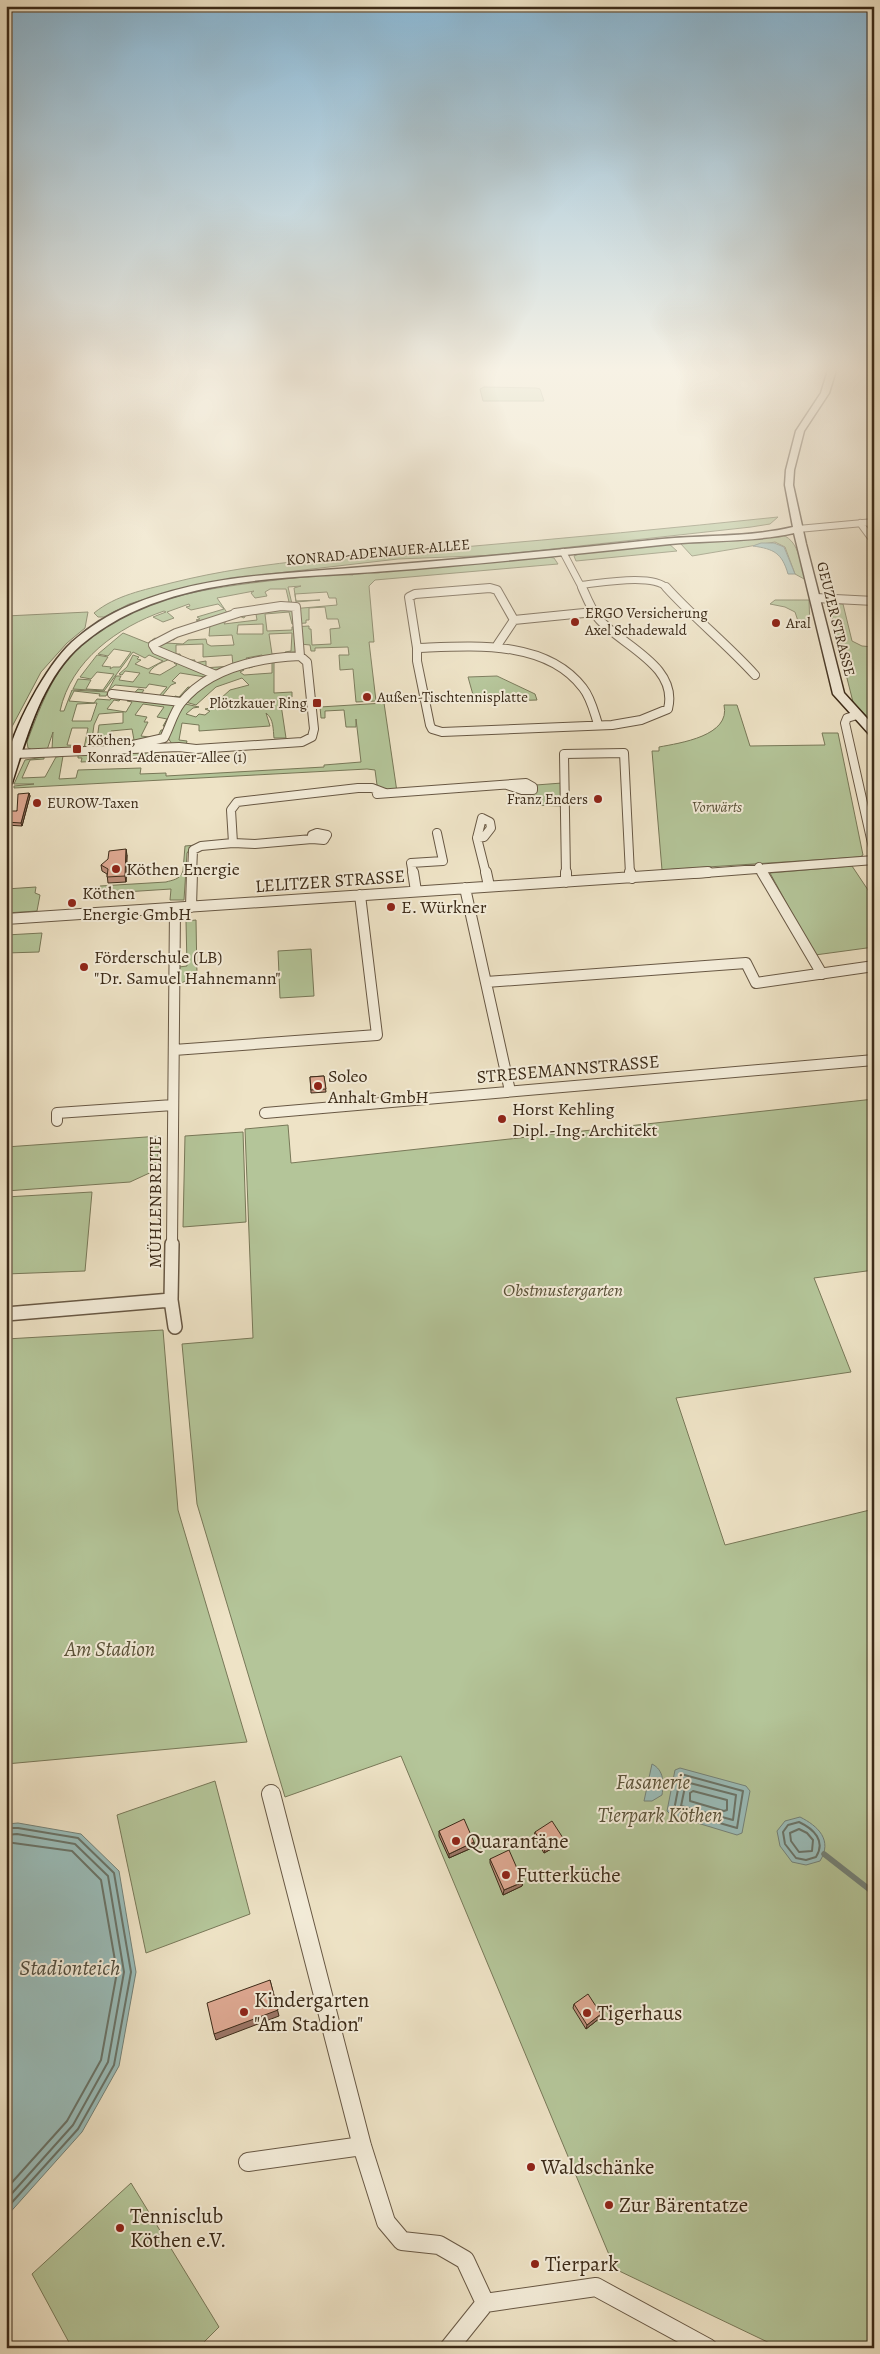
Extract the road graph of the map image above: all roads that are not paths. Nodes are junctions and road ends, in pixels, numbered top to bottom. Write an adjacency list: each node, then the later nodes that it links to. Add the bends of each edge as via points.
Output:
1 (790, 477): 2 (main road, GEUZER STRASSE)
2 (795, 517): 5 (main road); 6 (main road, GEUZER STRASSE)
3 (874, 522): 4 (street)
4 (860, 523): 6 (street); 8 (street)
5 (777, 527): 6 (main road, KONRAD-ADENAUER-ALLEE); 7 (main road, KONRAD-ADENAUER-ALLEE)
6 (798, 529): 7 (main road, KONRAD-ADENAUER-ALLEE); 11 (main road, GEUZER STRASSE)
7 (703, 538): 9 (main road, KONRAD-ADENAUER-ALLEE)
8 (874, 542)
9 (563, 552): 10 (street); 27 (main road, KONRAD-ADENAUER-ALLEE, via 221,585 175,594 128,611 77,644 56,666 42,690)
10 (581, 585): 13 (street); 19 (street, via 634,580 666,585 686,609)
11 (816, 598): 12 (street); 22 (main road, GEUZER STRASSE, via 839,694)
12 (874, 601)
13 (594, 612): 14 (street); 23 (street, via 656,667 664,677 670,703 664,712 649,718 620,724)
14 (514, 620): 15 (street); 16 (street, via 493,588 415,594 409,599)
15 (496, 646): 16 (street); 23 (street, via 529,654 566,671 584,690)
16 (417, 648): 23 (street, via 430,725 437,731)
17 (300, 656): 18 (street, via 248,663); 18 (street, via 296,607 241,612 191,627 155,643 154,648); 26 (street, via 307,662 314,729 310,739 296,743 223,748)
18 (216, 675): 21 (street)
19 (755, 675)
20 (112, 694): 21 (street)
21 (181, 702): 25 (street)
22 (857, 715): 24 (main road, GEUZER STRASSE); 34 (street, via 847,718 845,723)
23 (598, 724)
24 (874, 733)
25 (162, 741): 26 (street); 26 (street); 27 (street, via 116,749)
26 (178, 747)
27 (15, 754): 28 (main road, KONRAD-ADENAUER-ALLEE)
28 (6, 783)
29 (507, 785): 33 (street, via 359,796 344,791 237,802 231,810)
30 (438, 833): 41 (street, LELITZER STRASSE, via 443,861 411,863)
31 (312, 838): 33 (street)
32 (477, 838): 39 (street)
33 (233, 843): 44 (street, via 201,846 193,850)
34 (874, 852)
35 (874, 860): 36 (street, LELITZER STRASSE)
36 (759, 868): 37 (street, LELITZER STRASSE); 47 (street)
37 (632, 878): 38 (street, LELITZER STRASSE); 38 (street, via 624,753 564,754)
38 (566, 882): 39 (street, LELITZER STRASSE)
39 (489, 886): 40 (street, LELITZER STRASSE)
40 (466, 888): 41 (street, LELITZER STRASSE); 48 (street)
41 (416, 891): 42 (street, LELITZER STRASSE)
42 (360, 895): 44 (street, LELITZER STRASSE); 49 (street, via 377,1035)
43 (175, 908): 44 (street, LELITZER STRASSE); 45 (street, LELITZER STRASSE); 49 (street, MÜHLENBREITE)
44 (191, 908)
45 (6, 919)
46 (874, 966): 47 (street)
47 (822, 974): 48 (street, via 756,983 744,963)
48 (486, 982): 51 (street)
49 (174, 1050): 52 (street, MÜHLENBREITE)
50 (874, 1060): 51 (street, STRESEMANNSTRASSE)
51 (510, 1091): 53 (street, STRESEMANNSTRASSE)
52 (173, 1104): 54 (street, via 57,1113); 55 (street, MÜHLENBREITE)
53 (265, 1113)
54 (57, 1121)
55 (171, 1300): 56 (street); 57 (street, MÜHLENBREITE)
56 (6, 1314)
57 (175, 1327)
58 (271, 1794): 59 (street)
59 (362, 2146): 60 (street); 61 (street, via 386,2222 402,2241 439,2245 465,2260)
60 (248, 2162)
61 (485, 2303): 62 (street); 63 (street, via 596,2287)
62 (449, 2348)
63 (708, 2348)

